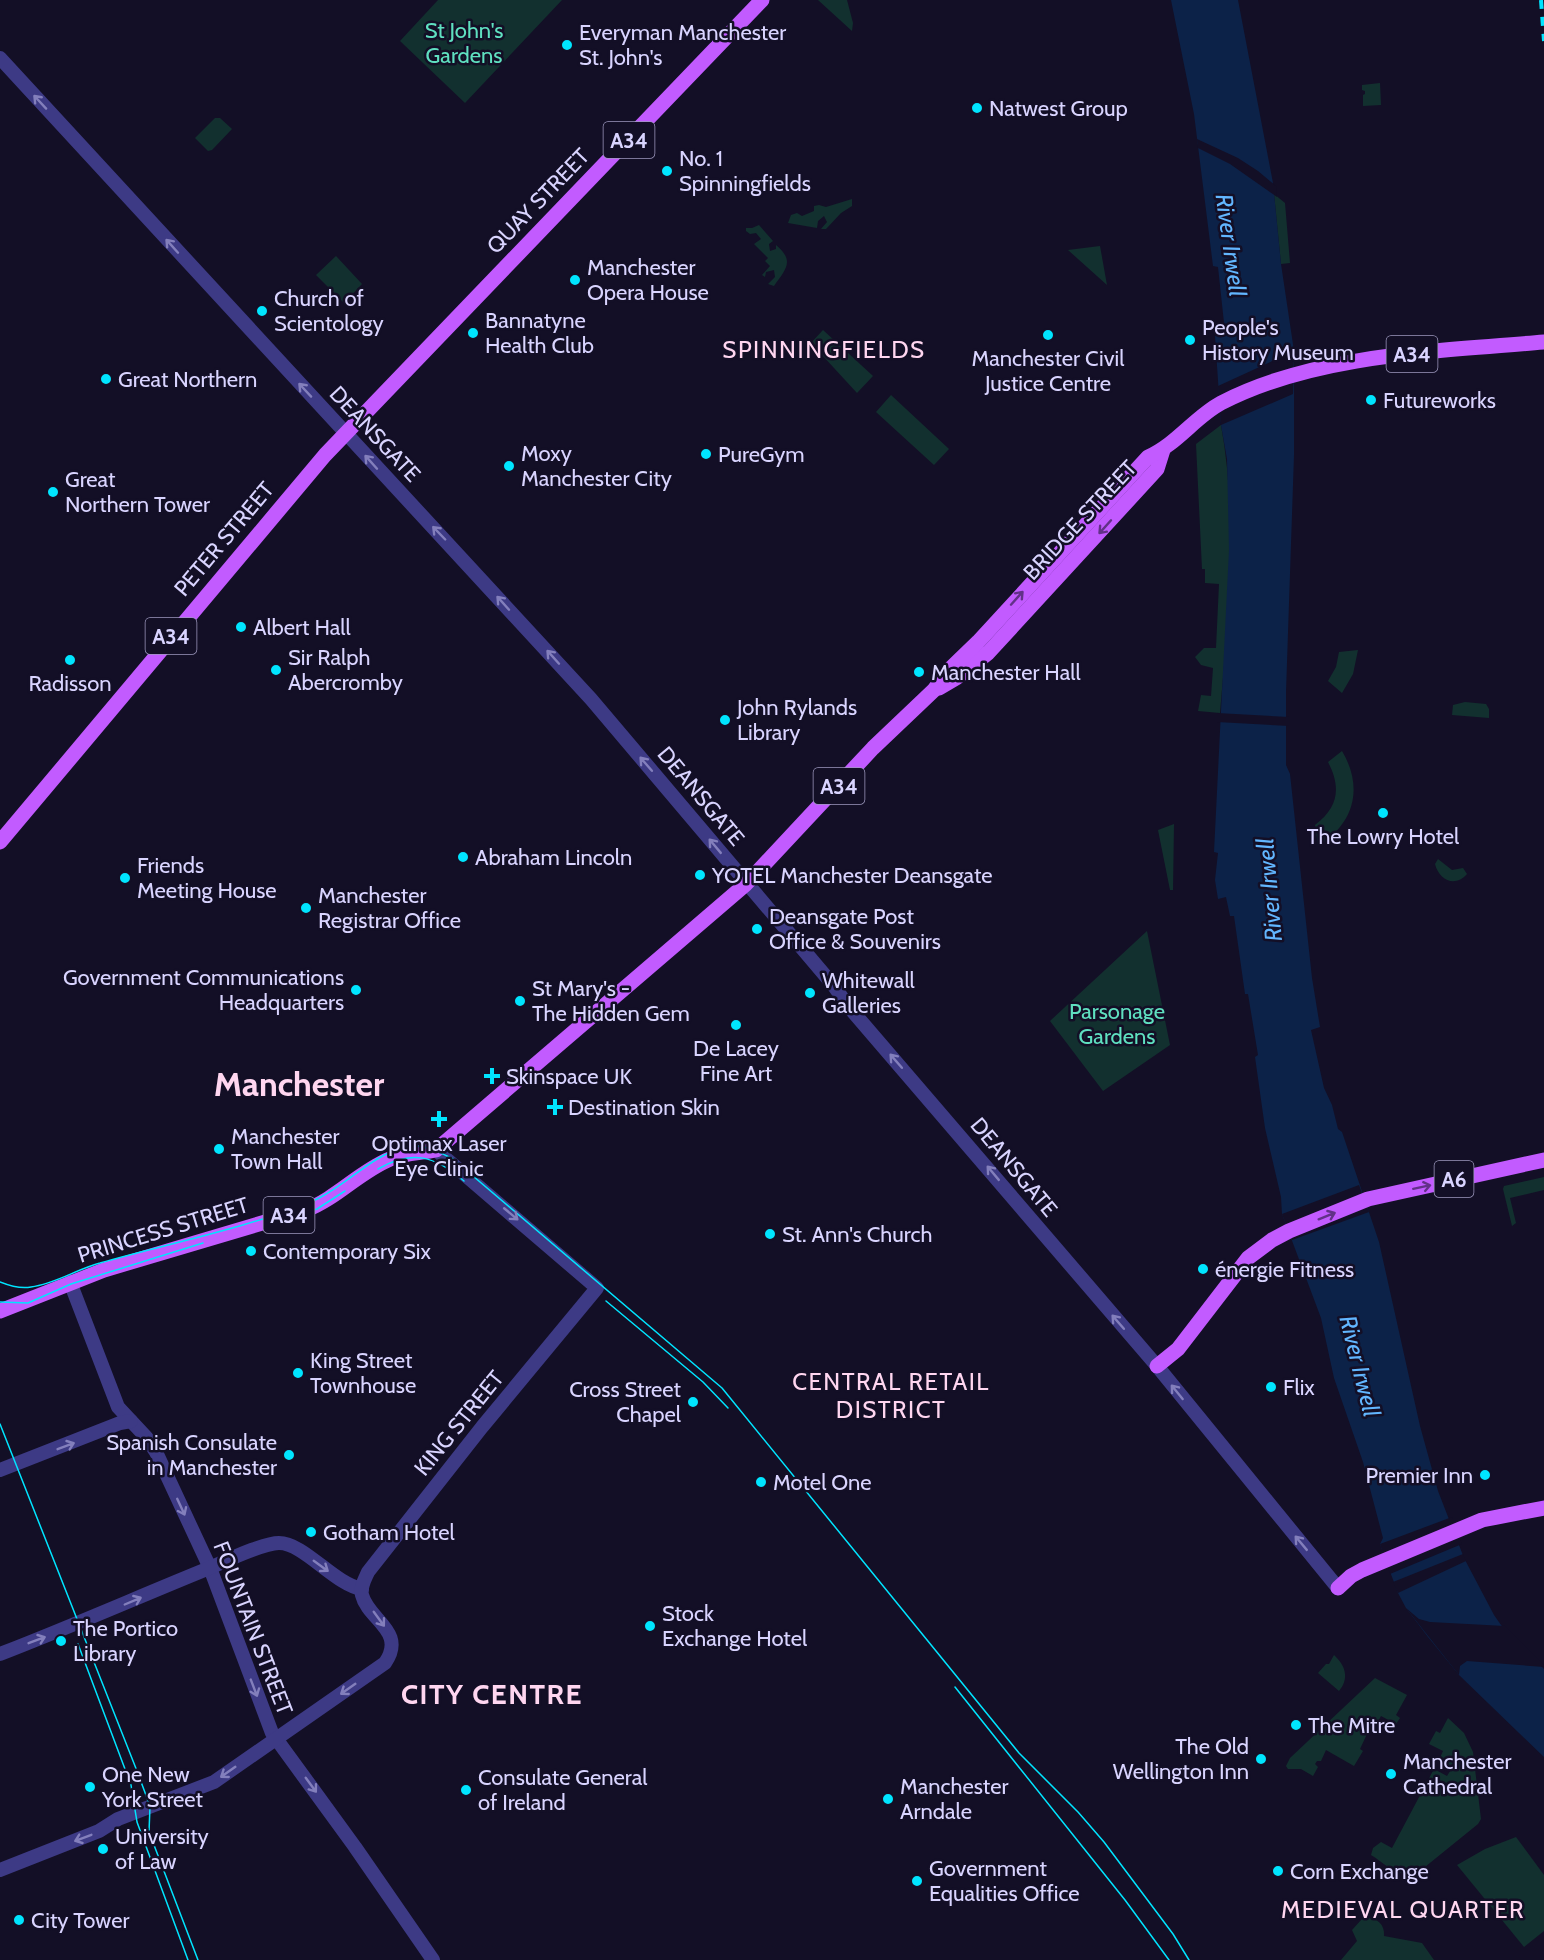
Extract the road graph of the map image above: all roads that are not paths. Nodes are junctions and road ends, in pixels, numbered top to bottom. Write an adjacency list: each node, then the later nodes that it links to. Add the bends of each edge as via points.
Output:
1 (762, 0): 4 (main road, QUAY STREET / A34)
2 (0, 58): 4 (street, DEANSGATE, one-way to 2)
3 (1544, 342): 6 (main road, BRIDGE STREET / A34, via 1390,357 1325,368 1268,384 1219,404 1163,450 1148,457 934,690 873,748)
4 (345, 433): 5 (main road, PETER STREET / A34); 6 (street, DEANSGATE, one-way to 4, via 591,699)
5 (0, 842)
6 (746, 884): 7 (main road, A34); 11 (street, DEANSGATE, one-way to 6)
7 (436, 1149): 9 (main road, PRINCESS STREET / A34, via 392,1158 306,1210 148,1255); 17 (street, KING STREET, one-way to 17, via 597,1288 377,1559)
8 (1544, 1160): 11 (main road, A6, one-way to 8, via 1178,1349 1248,1258 1272,1240 1365,1200)
9 (70, 1282): 10 (main road, PRINCESS STREET / A34); 12 (street, FOUNTAIN STREET, via 114,1397)
10 (0, 1311)
11 (1157, 1366): 16 (street, DEANSGATE, one-way to 11)
12 (131, 1421): 13 (street, one-way to 12); 15 (street, FOUNTAIN STREET, one-way to 15, via 156,1452)
13 (6, 1468)
14 (1544, 1508): 16 (main road, via 1458,1528 1385,1559 1351,1576)
15 (210, 1568): 17 (street, one-way to 17, via 280,1543 302,1552 350,1586); 18 (street, one-way to 15); 19 (street, FOUNTAIN STREET, one-way to 19)
16 (1338, 1588)
17 (362, 1589): 19 (street, one-way to 19, via 362,1597 390,1634 391,1651 385,1663)
18 (0, 1654)
19 (276, 1738): 20 (street, one-way to 20, via 214,1782 143,1808 99,1832); 21 (street, FOUNTAIN STREET, one-way to 21)
20 (0, 1869)
21 (433, 1960)

